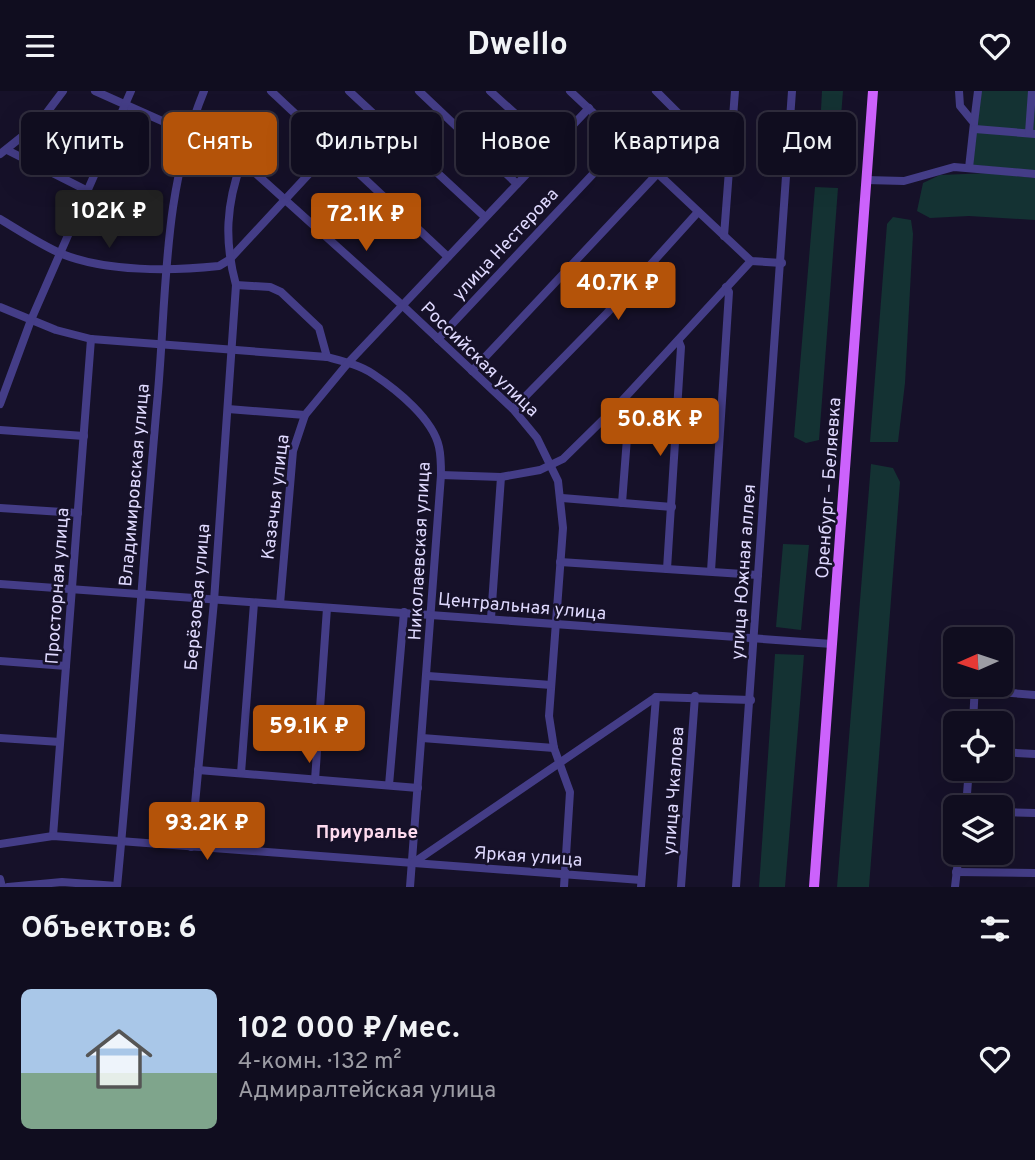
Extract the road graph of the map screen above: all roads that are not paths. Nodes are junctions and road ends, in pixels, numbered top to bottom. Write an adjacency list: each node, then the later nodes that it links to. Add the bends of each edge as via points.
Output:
1 (63, 91): 29 (street, via 38,123)
2 (95, 91): 17 (street, Российская улица)
3 (131, 91): 17 (street)
4 (204, 91): 19 (street, Владимировская улица)
5 (271, 91): 20 (street)
6 (349, 91): 47 (street)
7 (419, 91): 43 (street)
8 (490, 91): 21 (street)
9 (570, 91): 18 (street)
10 (656, 91): 23 (street)
11 (735, 91): 24 (street)
12 (792, 91): 54 (street, улица Южная аллея)
13 (873, 91): 42 (main road, Оренбург – Беляевка)
14 (959, 91): 27 (street, via 960,106)
15 (978, 91): 27 (street)
16 (1032, 91): 28 (street)
17 (125, 105): 25 (street, Российская улица); 44 (street)
18 (589, 108): 22 (street); 26 (street, Казачья улица)
19 (196, 112)
20 (293, 112)
21 (513, 112)
22 (593, 112)
23 (677, 112)
24 (733, 112)
25 (163, 122)
26 (575, 123)
27 (974, 126): 28 (street); 30 (street)
28 (1032, 134)
29 (4, 152): 44 (street)
30 (969, 168): 31 (street); 42 (street, via 934,171 904,181)
31 (1035, 174)
32 (178, 175): 55 (street, Владимировская улица)
33 (238, 175): 52 (street, via 227,216)
34 (258, 175): 45 (street, Российская улица)
35 (310, 175): 45 (street)
36 (360, 175): 51 (street)
37 (526, 175): 43 (street, Казачья улица)
38 (592, 175): 62 (street, улица Нестерова)
39 (656, 175): 68 (street)
40 (660, 175): 46 (street)
41 (729, 175): 49 (street)
42 (866, 180): 100 (main road, Оренбург – Беляевка)
43 (517, 184): 47 (street, Казачья улица)
44 (88, 191): 50 (street)
45 (288, 200): 52 (street); 58 (street, Российская улица)
46 (698, 212): 49 (street); 72 (street)
47 (485, 218): 51 (street, Казачья улица)
48 (0, 220): 50 (street)
49 (724, 236): 53 (street)
50 (60, 253): 55 (street, via 102,263); 60 (street)
51 (448, 257): 58 (street, Казачья улица)
52 (229, 260): 55 (street, via 219,266); 56 (street)
53 (751, 261): 54 (street); 57 (street)
54 (782, 263): 87 (street, улица Южная аллея)
55 (167, 268): 64 (street, Владимировская улица)
56 (236, 285): 65 (street, Берёзовая улица); 66 (street, via 281,292 319,328)
57 (726, 287): 63 (street); 86 (street)
58 (402, 305): 62 (street, Российская улица); 67 (street, Казачья улица)
59 (0, 307): 60 (street, Николаевская улица)
60 (31, 320): 61 (street, Николаевская улица); 69 (street)
61 (91, 339): 64 (street, Николаевская улица); 75 (street, Просторная улица)
62 (438, 339): 68 (street, Российская улица)
63 (679, 342): 70 (street); 81 (street)
64 (162, 344): 65 (street, Николаевская улица); 90 (street, Владимировская улица)
65 (231, 349): 66 (street, Николаевская улица); 71 (street, Берёзовая улица)
66 (327, 357): 67 (street, Николаевская улица)
67 (348, 363): 73 (street, Казачья улица); 77 (street, Николаевская улица, via 372,373 427,423 439,447)
68 (472, 371): 72 (street, Российская улица)
69 (0, 404)
70 (620, 404): 76 (street); 80 (street, via 629,412)
71 (228, 409): 73 (street); 91 (street, Берёзовая улица)
72 (513, 409): 76 (street, Российская улица)
73 (305, 415): 93 (street, Казачья улица, via 293,451)
74 (0, 430): 75 (street)
75 (84, 436): 83 (street, Просторная улица)
76 (553, 466): 78 (street); 79 (street, Российская улица)
77 (441, 475): 78 (street); 96 (street, Николаевская улица)
78 (502, 477): 97 (street)
79 (562, 498): 80 (street); 84 (street, Российская улица)
80 (622, 503): 81 (street)
81 (672, 507): 85 (street)
82 (0, 508): 83 (street)
83 (78, 513): 89 (street, Просторная улица)
84 (560, 562): 85 (street); 98 (street, Российская улица)
85 (667, 569): 86 (street)
86 (710, 571): 87 (street)
87 (758, 575): 99 (street, улица Южная аллея)
88 (0, 584): 89 (street, Центральная улица)
89 (72, 589): 90 (street, Центральная улица); 102 (street, Просторная улица)
90 (140, 594): 91 (street, Центральная улица); 125 (street, Владимировская улица)
91 (214, 601): 92 (street, Центральная улица); 117 (street, Берёзовая улица)
92 (254, 603): 93 (street, Центральная улица); 118 (street)
93 (280, 604): 94 (street, Центральная улица)
94 (327, 608): 95 (street, Центральная улица); 119 (street)
95 (404, 612): 96 (street, Центральная улица); 120 (street)
96 (432, 614): 97 (street, Центральная улица); 103 (street, Николаевская улица)
97 (491, 618): 98 (street, Центральная улица)
98 (556, 624): 99 (street, Центральная улица); 104 (street, Российская улица)
99 (753, 639): 100 (street, Центральная улица); 109 (street, улица Южная аллея)
100 (832, 644): 142 (main road, Оренбург – Беляевка)
101 (0, 661): 102 (street)
102 (66, 666): 112 (street, Просторная улица)
103 (428, 676): 104 (street); 111 (street, Николаевская улица)
104 (551, 685): 113 (street, Российская улица)
105 (1013, 692): 106 (street)
106 (1035, 695)
107 (656, 697): 108 (street); 116 (street); 134 (street)
108 (695, 697): 109 (street); 140 (street, улица Чкалова)
109 (751, 700): 141 (street, улица Южная аллея)
110 (0, 738): 112 (street)
111 (422, 738): 113 (street); 121 (street, Николаевская улица)
112 (60, 742): 124 (street, Просторная улица)
113 (554, 748): 116 (street, Российская улица)
114 (1013, 753): 115 (street)
115 (1035, 754)
116 (560, 760): 128 (street); 132 (street, Российская улица, via 570,792)
117 (198, 769): 118 (street); 127 (street, Берёзовая улица)
118 (241, 773): 119 (street)
119 (315, 780): 120 (street)
120 (389, 785): 121 (street)
121 (418, 788): 128 (street, Николаевская улица)
122 (1013, 812): 123 (street)
123 (1035, 813)
124 (53, 836): 125 (street, Яркая улица); 126 (street, Яркая улица)
125 (122, 842): 127 (street, Яркая улица); 137 (street, Владимировская улица)
126 (0, 844)
127 (191, 847): 128 (street, Яркая улица)
128 (412, 863): 132 (street, Яркая улица); 138 (street, Николаевская улица)
129 (957, 865): 130 (street)
130 (956, 872): 131 (street); 143 (street)
131 (1035, 873)
132 (565, 874): 134 (street, Яркая улица); 139 (street, Российская улица)
133 (0, 879): 135 (street)
134 (641, 884)
135 (2, 887)
136 (8, 887): 137 (street, via 62,882)
137 (117, 887)
138 (410, 887)
139 (564, 887)
140 (681, 887)
141 (736, 887)
142 (814, 887)
143 (955, 887)

